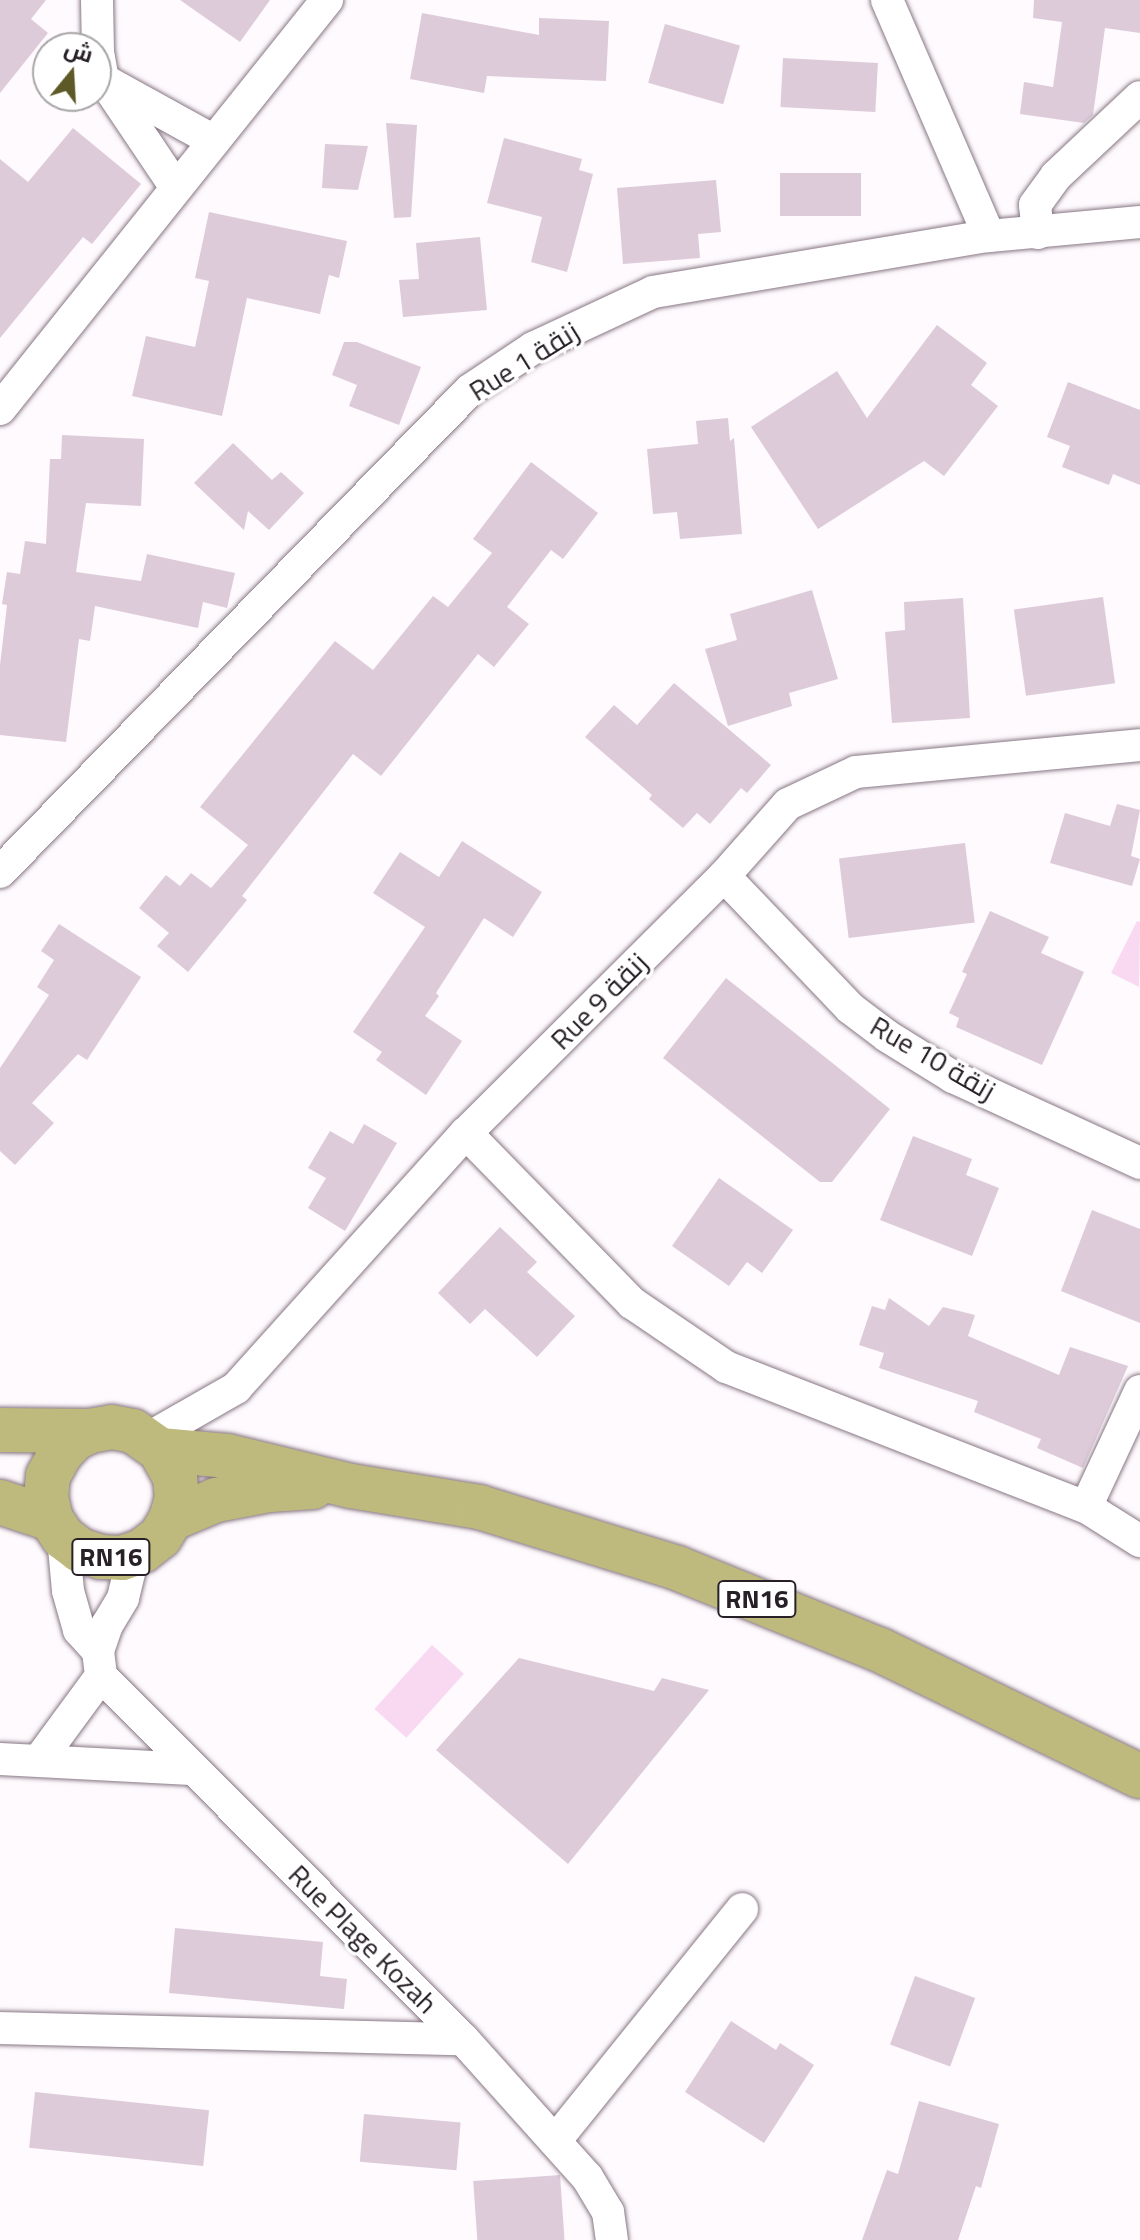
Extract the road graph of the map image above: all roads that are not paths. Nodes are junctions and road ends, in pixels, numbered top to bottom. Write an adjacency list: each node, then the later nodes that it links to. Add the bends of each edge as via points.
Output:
1 (97, 0): 4 (street)
2 (327, 0): 8 (street)
3 (887, 0): 12 (street)
4 (98, 32)
5 (112, 84): 8 (street)
6 (112, 92): 9 (street)
7 (1140, 97): 11 (street, via 1056,176 1035,205)
8 (214, 141): 9 (street)
9 (175, 186): 13 (street)
10 (1140, 222): 11 (street, Rue 1 زنقة)
11 (1038, 233): 12 (street, Rue 1 زنقة)
12 (989, 236): 15 (street, Rue 1 زنقة, via 653,292 498,370 470,390)
13 (0, 409)
14 (1140, 745): 16 (street, Rue 9 زنقة, via 856,772 788,804)
15 (0, 872)
16 (724, 876): 17 (street, Rue 9 زنقة); 18 (street, Rue 10 زنقة, via 850,1008 887,1036 953,1077)
17 (466, 1133): 22 (street, Rue 9 زنقة, via 236,1388); 25 (street, via 632,1303 726,1367)
18 (1140, 1163)
19 (1140, 1391): 25 (street)
20 (0, 1430): 21 (main road, RN16)
21 (90, 1431): 22 (main road, RN16, via 133,1431); 27 (main road, RN16, via 74,1439 48,1476 46,1498)
22 (154, 1444): 23 (main road, RN16); 26 (main road, RN16, via 175,1477)
23 (351, 1486): 26 (main road, RN16, via 270,1490 216,1500); 34 (main road, RN16, via 479,1507 677,1568 880,1650)
24 (0, 1502): 27 (main road, RN16)
25 (1086, 1507): 28 (street)
26 (171, 1519): 29 (main road, RN16, via 160,1537)
27 (57, 1528): 29 (main road, RN16, via 80,1550 101,1557); 30 (street, Rue Plage Kozah, via 79,1630)
28 (1140, 1541)
29 (134, 1553): 30 (street, via 123,1598 107,1625)
30 (100, 1663): 32 (street); 33 (street, Rue Plage Kozah)
31 (0, 1759): 32 (street)
32 (40, 1759): 33 (street)
33 (191, 1769): 37 (street, Rue Plage Kozah)
34 (1140, 1776)
35 (742, 1909): 38 (street)
36 (0, 2028): 37 (street)
37 (463, 2039): 38 (street, Rue Plage Kozah)
38 (555, 2141): 39 (street, Rue Plage Kozah, via 587,2177 608,2212)
39 (612, 2240)

